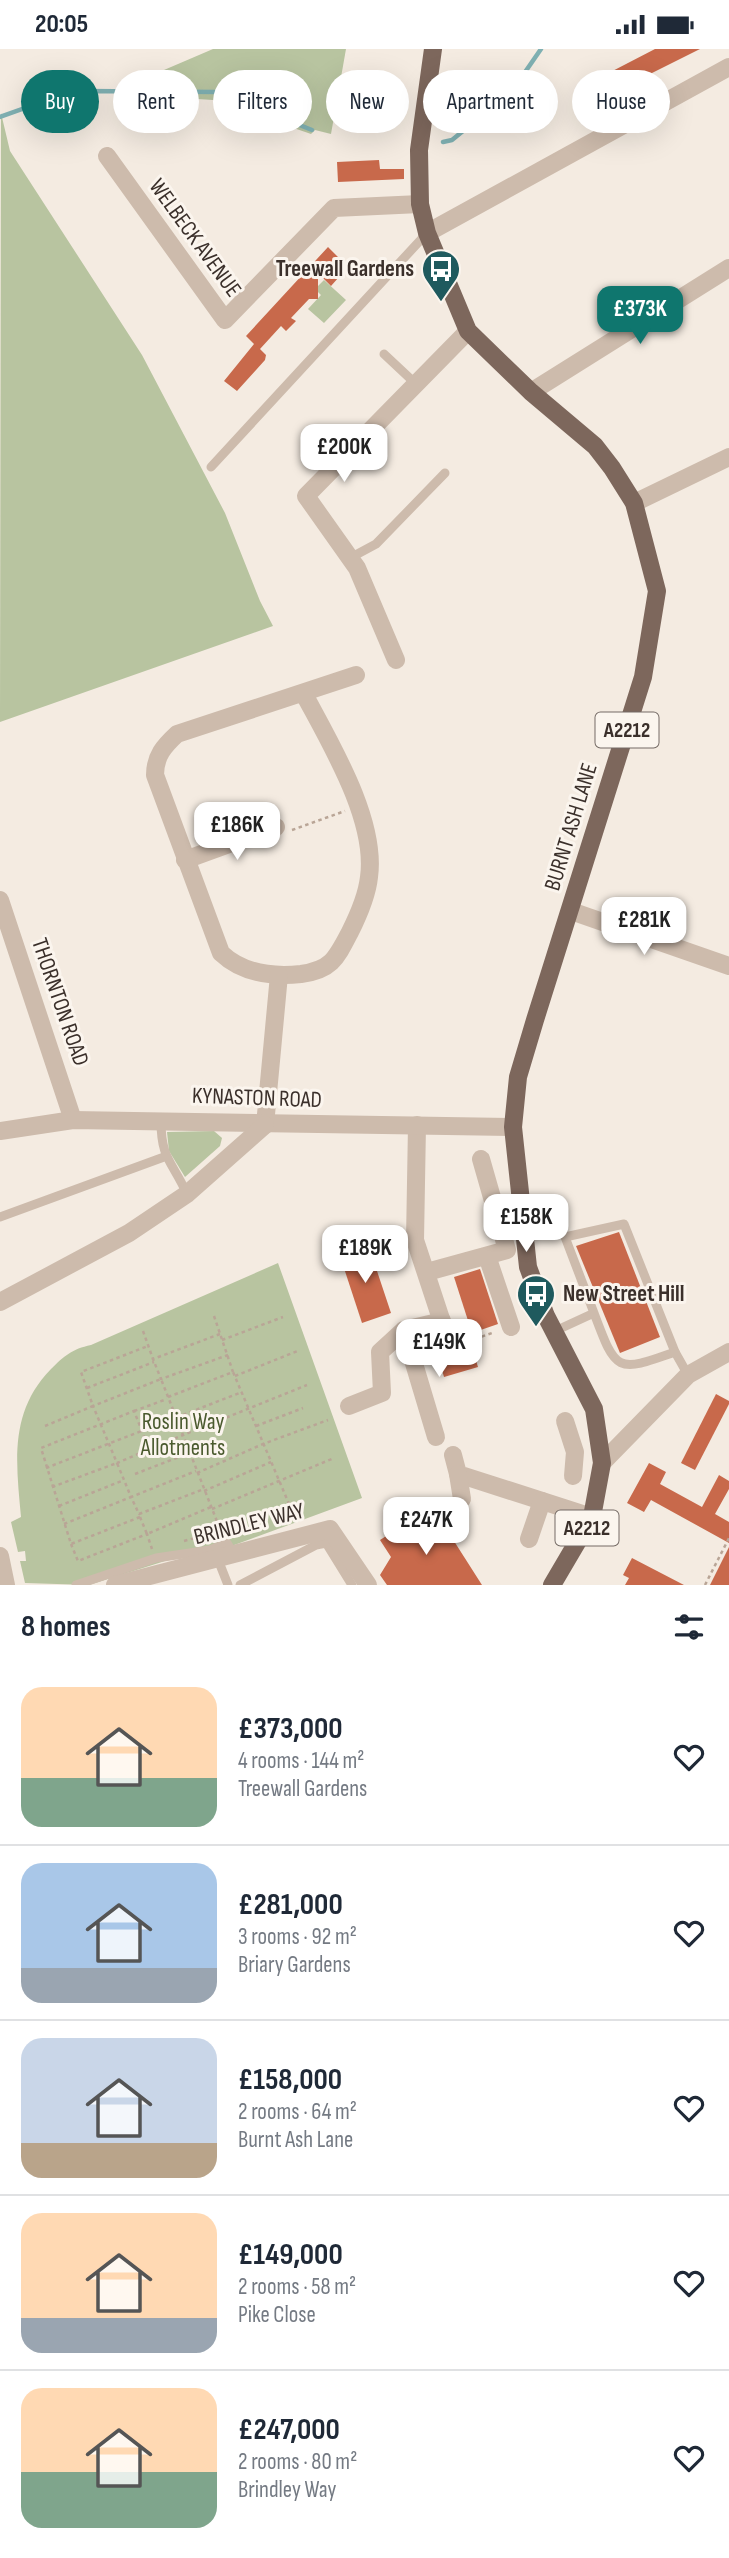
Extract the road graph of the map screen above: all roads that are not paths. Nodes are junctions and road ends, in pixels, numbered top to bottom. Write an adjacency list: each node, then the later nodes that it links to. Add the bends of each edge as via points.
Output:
1 (433, 49): 4 (main road, BURNT ASH LANE / A2212, via 419,150)
2 (729, 67): 5 (street)
3 (107, 156): 4 (street, WELBECK AVENUE, via 225,320 334,208)
4 (420, 204): 5 (main road, BURNT ASH LANE / A2212)
5 (427, 233): 7 (main road, BURNT ASH LANE / A2212); 12 (lane)
6 (729, 268): 10 (street)
7 (468, 331): 9 (street); 10 (main road, BURNT ASH LANE / A2212)
8 (384, 354): 9 (lane)
9 (416, 384): 15 (street, via 306,496)
10 (531, 392): 14 (main road, BURNT ASH LANE / A2212, via 595,446)
11 (729, 457): 14 (street)
12 (211, 467)
13 (445, 473): 15 (lane, via 376,544)
14 (634, 503): 22 (main road, BURNT ASH LANE / A2212, via 657,591 643,677)
15 (350, 558): 16 (street)
16 (396, 660)
17 (356, 675): 18 (street)
18 (304, 694): 20 (street, via 177,734 164,745 155,775); 24 (street, via 354,787 369,854 369,877 355,921 334,960 325,969)
19 (276, 827): 20 (street)
20 (185, 860): 24 (street, via 221,953 239,967)
21 (0, 900): 25 (street, THORNTON ROAD)
22 (571, 911): 23 (street); 29 (main road, BURNT ASH LANE / A2212, via 518,1077)
23 (729, 966)
24 (279, 975): 27 (street)
25 (73, 1119): 26 (street, KYNASTON ROAD); 30 (street, KYNASTON ROAD)
26 (161, 1119): 27 (street, KYNASTON ROAD); 31 (lane)
27 (265, 1125): 28 (street, KYNASTON ROAD); 33 (street)
28 (417, 1125): 29 (street, KYNASTON ROAD); 36 (street, via 415,1240)
29 (513, 1127): 41 (main road, BURNT ASH LANE / A2212, via 528,1267)
30 (0, 1131)
31 (164, 1157): 33 (lane, via 176,1169); 34 (lane)
32 (481, 1159): 35 (street, via 507,1250)
33 (187, 1193): 37 (street, via 129,1233)
34 (0, 1217)
35 (487, 1256): 36 (street); 39 (street)
36 (427, 1272): 40 (street, via 444,1326)
37 (0, 1302)
38 (594, 1313): 41 (lane); 42 (lane, via 616,1361 634,1367); 42 (lane, via 565,1237 624,1224)
39 (511, 1327)
40 (404, 1330): 45 (street, via 380,1352 382,1393); 47 (street)
41 (555, 1331): 50 (main road, BURNT ASH LANE / A2212, via 594,1409)
42 (675, 1352): 44 (lane)
43 (728, 1355): 44 (street)
44 (688, 1375): 50 (street)
45 (349, 1406)
46 (565, 1421): 48 (street)
47 (436, 1437)
48 (575, 1452): 50 (street); 52 (street)
49 (453, 1455): 51 (street)
50 (602, 1456): 55 (main road, BURNT ASH LANE / A2212)
51 (458, 1474): 53 (street); 54 (street)
52 (573, 1476)
53 (462, 1499)
54 (542, 1501): 55 (street); 56 (street)
55 (592, 1517): 67 (main road, BURNT ASH LANE / A2212)
56 (528, 1539)
57 (225, 1551): 59 (street, BRINDLEY WAY); 61 (lane, via 156,1558); 63 (lane); 66 (street, BRINDLEY WAY, via 330,1529)
58 (0, 1556): 60 (street)
59 (138, 1581): 62 (street, BRINDLEY WAY)
60 (6, 1585)
61 (76, 1585)
62 (115, 1585)
63 (228, 1585)
64 (240, 1585): 65 (lane, via 326,1543)
65 (352, 1585)
66 (368, 1585)
67 (552, 1585)

